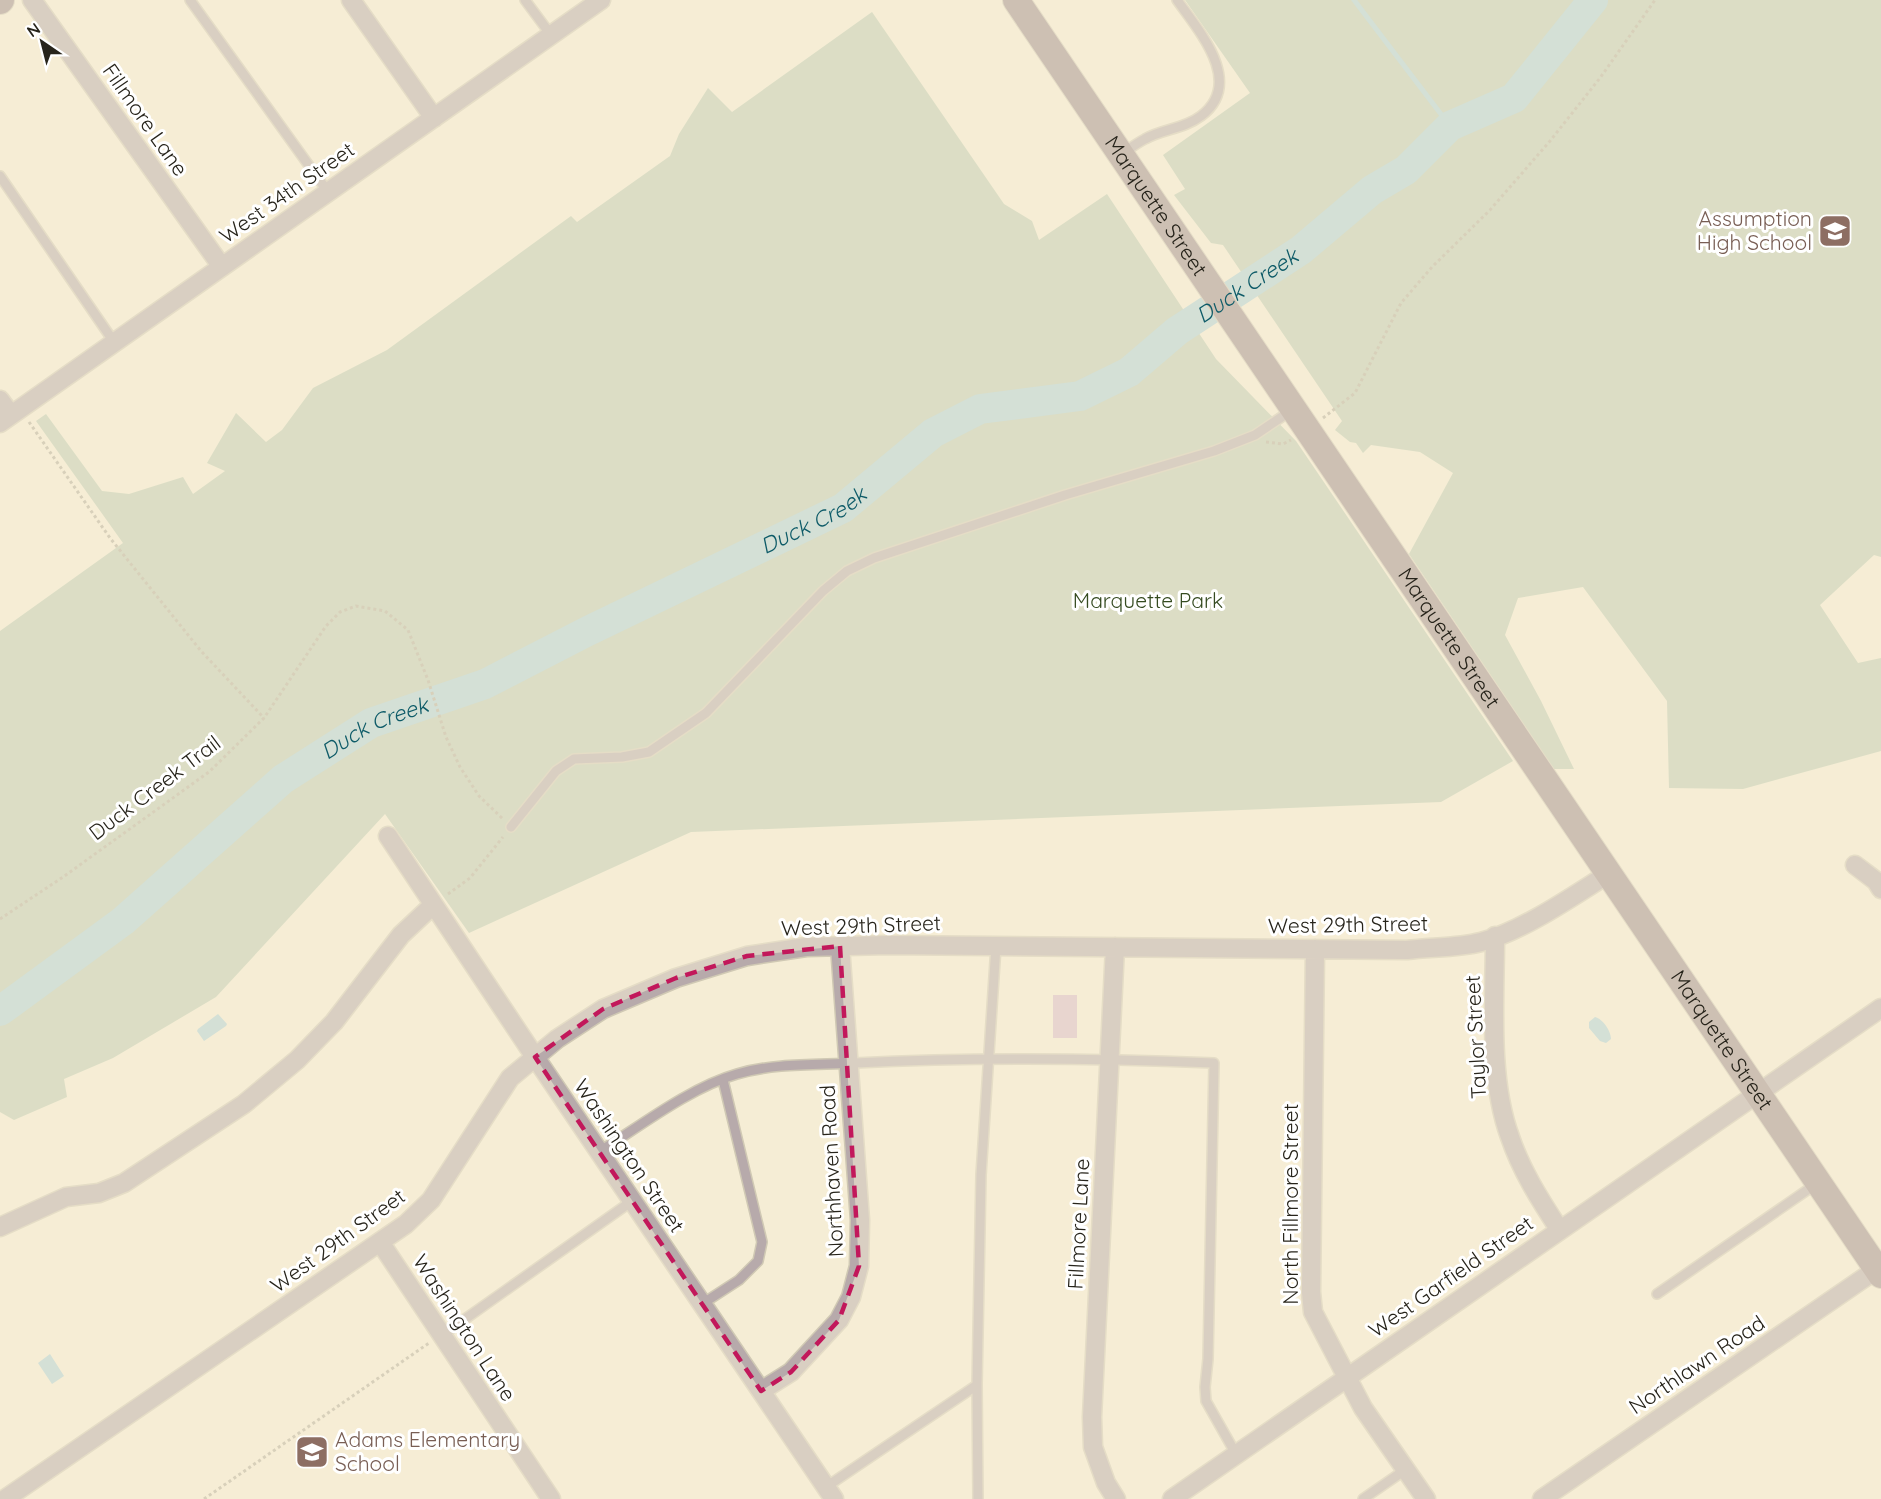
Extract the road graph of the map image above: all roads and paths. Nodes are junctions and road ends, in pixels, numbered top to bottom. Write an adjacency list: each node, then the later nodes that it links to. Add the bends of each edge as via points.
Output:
1 (32, 0): 14 (street, Fillmore Lane)
2 (190, 0): 13 (lane)
3 (351, 0): 10 (street)
4 (525, 0): 9 (lane)
5 (601, 0): 9 (street, West 34th Street)
6 (1016, 0): 11 (main road, Marquette Street)
7 (1177, 0): 11 (lane, via 1215,57 1218,92 1200,117 1145,138)
8 (1655, 0): 17 (path, via 1550,141 1401,303 1355,393)
9 (551, 35): 10 (street, West 34th Street)
10 (434, 118): 13 (street, West 34th Street)
11 (1121, 154): 17 (main road, Marquette Street)
12 (0, 176): 15 (lane)
13 (328, 192): 14 (street, West 34th Street)
14 (222, 267): 15 (street, West 34th Street)
15 (114, 342): 18 (street, West 34th Street)
16 (0, 400): 18 (street)
17 (1294, 410): 19 (lane); 19 (path, via 1283,444 1261,441); 24 (main road, Marquette Street)
18 (10, 416): 20 (path, via 201,651)
19 (1255, 435): 21 (lane, via 874,558 848,571 823,591 706,713 649,752 574,759 556,771)
20 (264, 718): 21 (path, Duck Creek Trail, via 326,626 340,612 356,606 385,611 408,630 460,767 478,796); 27 (path, Duck Creek Trail, via 209,772)
21 (511, 827): 26 (path, via 470,878)
22 (388, 836): 26 (street, Washington Street)
23 (1855, 865): 25 (street)
24 (1608, 874): 28 (street, West 29th Street); 39 (main road, Marquette Street)
25 (1881, 889)
26 (433, 905): 34 (street, Washington Street); 43 (street, via 400,935 334,1022 297,1060 244,1104 124,1183 99,1193 66,1197)
27 (0, 919)
28 (1495, 936): 32 (street, West 29th Street, via 1481,942 1407,950); 44 (street, Taylor Street, via 1494,1027 1499,1089 1509,1136 1536,1195)
29 (840, 946): 30 (street, West 29th Street); 34 (street, West 29th Street, via 747,956 676,978 603,1009); 37 (street, Northhaven Road)
30 (996, 946): 31 (street, West 29th Street); 36 (lane)
31 (1115, 947): 32 (street, West 29th Street); 35 (street, Fillmore Lane)
32 (1315, 949): 50 (street, North Fillmore Street, via 1311,1292 1313,1312)
33 (1881, 1008): 39 (street, West Garfield Street)
34 (535, 1057): 40 (street, Washington Street); 45 (street, West 29th Street, via 510,1078 431,1200)
35 (1110, 1059): 36 (lane); 53 (lane, via 1214,1063 1205,1387 1206,1401); 60 (street, Fillmore Lane, via 1092,1417 1093,1447)
36 (988, 1060): 37 (lane); 51 (lane)
37 (849, 1064): 38 (lane, via 778,1067); 52 (street, Northhaven Road, via 860,1220 859,1266 851,1297 839,1320 791,1371)
38 (723, 1080): 40 (lane, via 694,1092); 48 (lane, via 762,1242 758,1262)
39 (1757, 1094): 41 (main road, Marquette Street); 44 (street, West Garfield Street)
40 (599, 1152): 42 (street, Washington Street)
41 (1818, 1183): 46 (main road, Marquette Street); 47 (lane)
42 (632, 1201): 48 (street, Washington Street); 49 (lane)
43 (0, 1227)
44 (1559, 1229): 50 (street, West Garfield Street)
45 (380, 1242): 49 (street, Washington Lane); 56 (street, West 29th Street)
46 (1879, 1272): 64 (street, Northlawn Road)
47 (1657, 1294)
48 (702, 1304): 52 (street, Washington Street)
49 (441, 1335): 57 (path); 58 (street, Washington Lane)
50 (1347, 1376): 53 (street, West Garfield Street); 54 (street, North Fillmore Street, via 1363,1408)
51 (976, 1385): 55 (lane); 59 (lane)
52 (761, 1391): 55 (street, Washington Street)
53 (1236, 1454): 61 (street, West Garfield Street)
54 (1406, 1470): 62 (lane); 63 (street, North Fillmore Street)
55 (830, 1493)
56 (5, 1499)
57 (204, 1499)
58 (551, 1499)
59 (978, 1499)
60 (1116, 1499)
61 (1172, 1499)
62 (1363, 1499)
63 (1426, 1499)
64 (1542, 1499)

